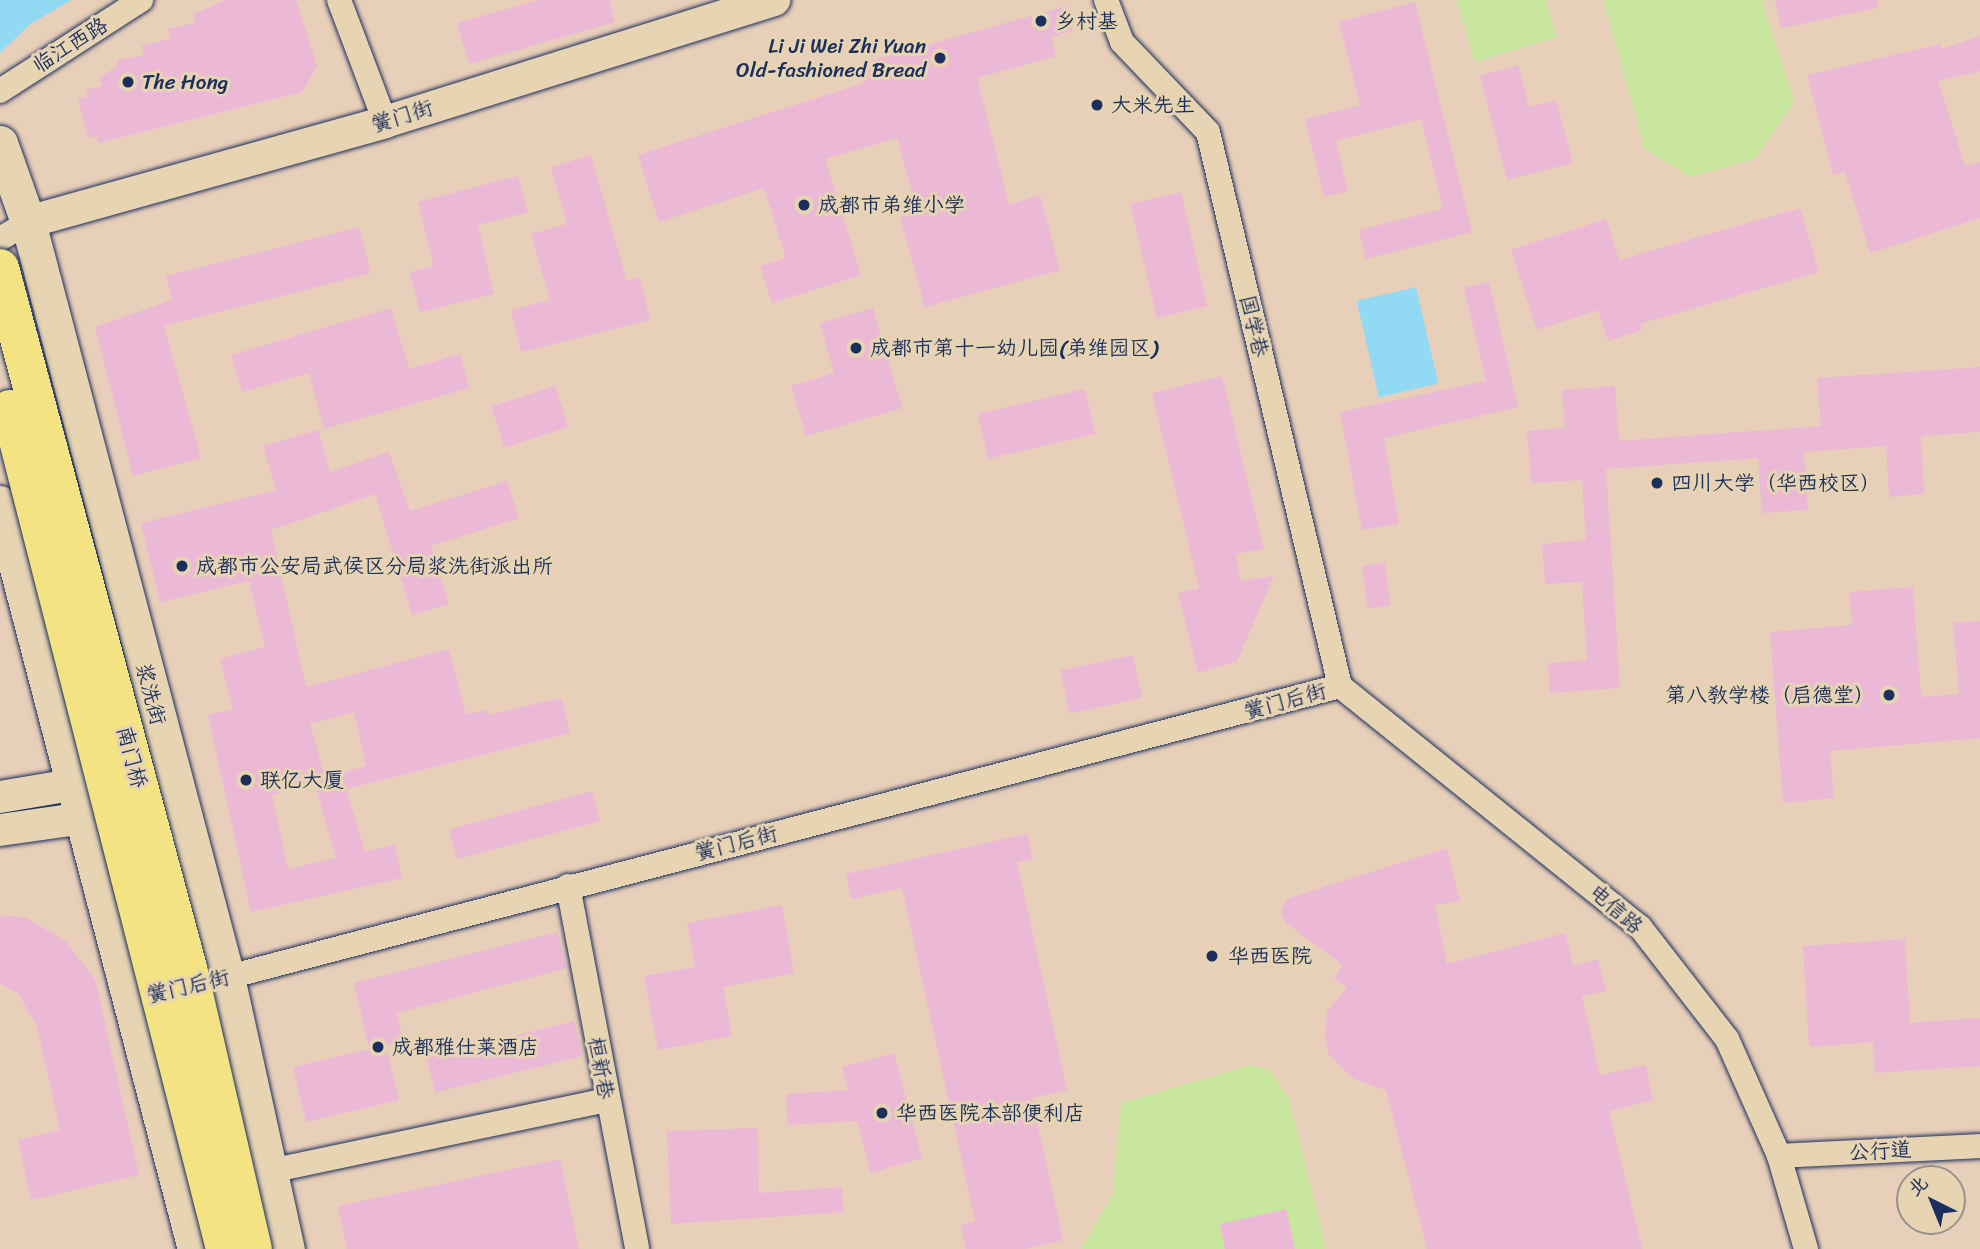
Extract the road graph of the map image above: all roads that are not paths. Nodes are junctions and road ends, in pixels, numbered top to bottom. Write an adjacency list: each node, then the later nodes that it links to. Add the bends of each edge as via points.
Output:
1 (141, 0): 5 (street, 临江西路)
2 (339, 0): 6 (street)
3 (774, 0): 6 (street, 黉门街)
4 (1106, 0): 12 (street, 国学巷, via 1122,41 1208,132)
5 (0, 91)
6 (385, 122): 8 (street, 黉门街)
7 (0, 144): 8 (main road, 浆洗街)
8 (14, 230): 13 (main road, 浆洗街)
9 (0, 268): 28 (main road, 南门桥, bridge, via 188,968)
10 (0, 369): 27 (main road, 南门桥, bridge)
11 (0, 503): 14 (main road)
12 (1340, 686): 19 (street, 黉门后街); 24 (street, 电信路, via 1640,927 1727,1039)
13 (169, 763): 14 (street); 16 (main road, 浆洗街)
14 (75, 786): 15 (street); 17 (main road)
15 (0, 797)
16 (179, 798): 17 (street); 20 (main road, 浆洗街)
17 (84, 820): 18 (street); 21 (main road)
18 (0, 830)
19 (568, 886): 20 (street, 黉门后街); 22 (street, 桓新巷)
20 (227, 977): 21 (street, 黉门后街); 25 (main road, 浆洗街)
21 (133, 998): 26 (main road)
22 (606, 1100): 25 (street); 30 (street, 桓新巷)
23 (1980, 1146): 24 (street, 公行道)
24 (1779, 1156): 31 (street, 电信路)
25 (270, 1171): 29 (main road, 浆洗街)
26 (195, 1249)
27 (225, 1249)
28 (253, 1249)
29 (287, 1249)
30 (637, 1249)
31 (1806, 1249)

